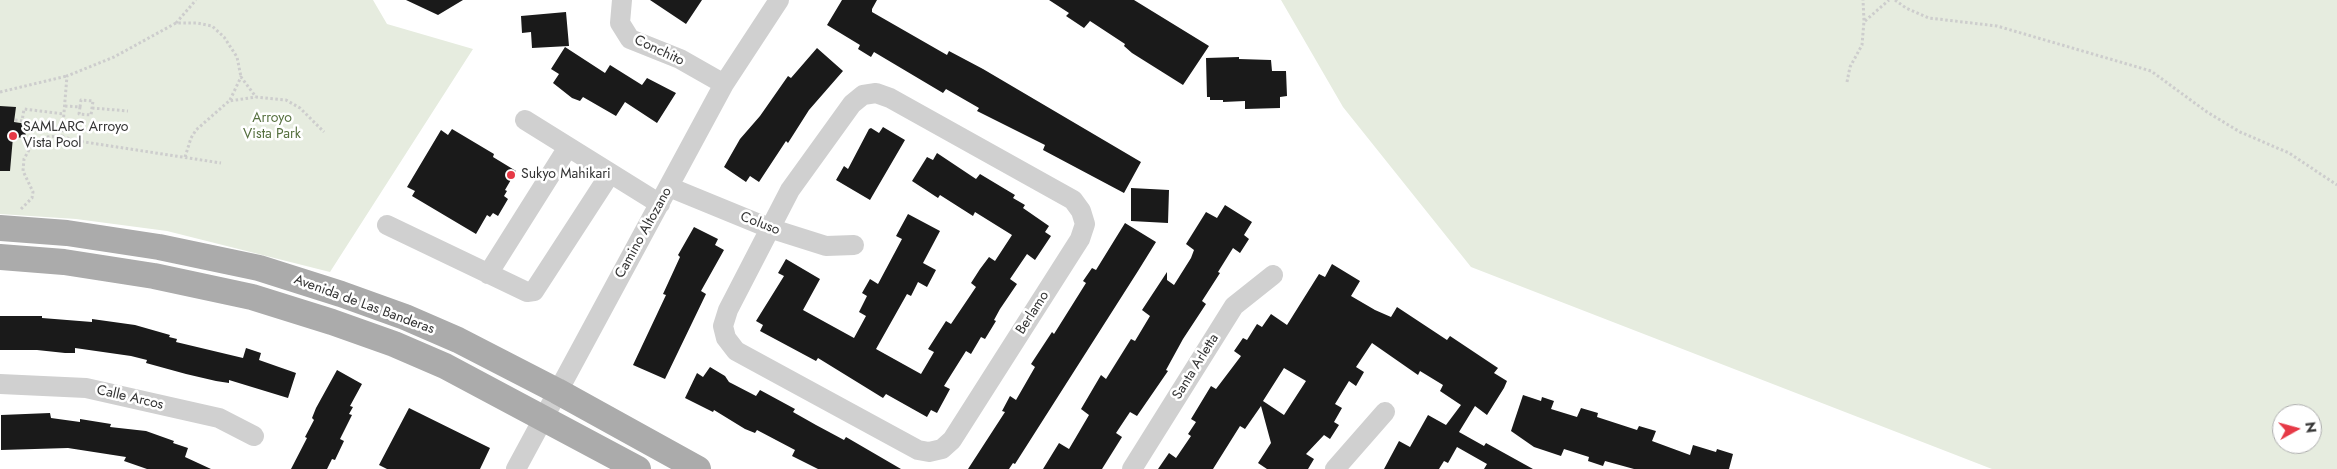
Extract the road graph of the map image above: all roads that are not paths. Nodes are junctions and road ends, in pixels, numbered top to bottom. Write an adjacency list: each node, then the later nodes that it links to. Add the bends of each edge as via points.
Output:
1 (622, 0): 3 (street, Conchito, via 620,23 630,39 680,59)
2 (779, 0): 3 (street, Camino Altozano)
3 (724, 84): 7 (street, Camino Altozano)
4 (525, 120): 5 (street, Coluso)
5 (568, 147): 6 (street, Coluso); 13 (street)
6 (610, 174): 7 (street, Coluso); 13 (street, via 534,291 526,292)
7 (665, 196): 10 (street, Coluso); 16 (street, Camino Altozano)
8 (8, 221): 16 (main road, Avenida de Las Banderas, via 260,268 405,317 458,340)
9 (387, 225): 13 (street)
10 (769, 228): 10 (street, Berlamo, via 728,310 723,326 726,338 736,351 918,450 929,452 942,449 952,440 1080,239 1085,224 1073,200 876,93 863,95 852,104 790,190); 11 (street, Coluso, via 826,246)
11 (854, 245)
12 (0, 257): 18 (main road, Avenida de Las Banderas, via 64,262 154,276 252,297 394,344)
13 (488, 274)
14 (1273, 275): 23 (street, Santa Arletta, via 1234,306)
15 (0, 384): 19 (street, Calle Arcos, via 86,388 219,418)
16 (557, 391): 18 (street, Camino Altozano); 22 (main road, Avenida de Las Banderas)
17 (1385, 412): 24 (street)
18 (543, 416): 20 (street, Camino Altozano); 21 (main road, Avenida de Las Banderas)
19 (254, 436)
20 (516, 469)
21 (638, 469)
22 (698, 469)
23 (1132, 469)
24 (1334, 469)

